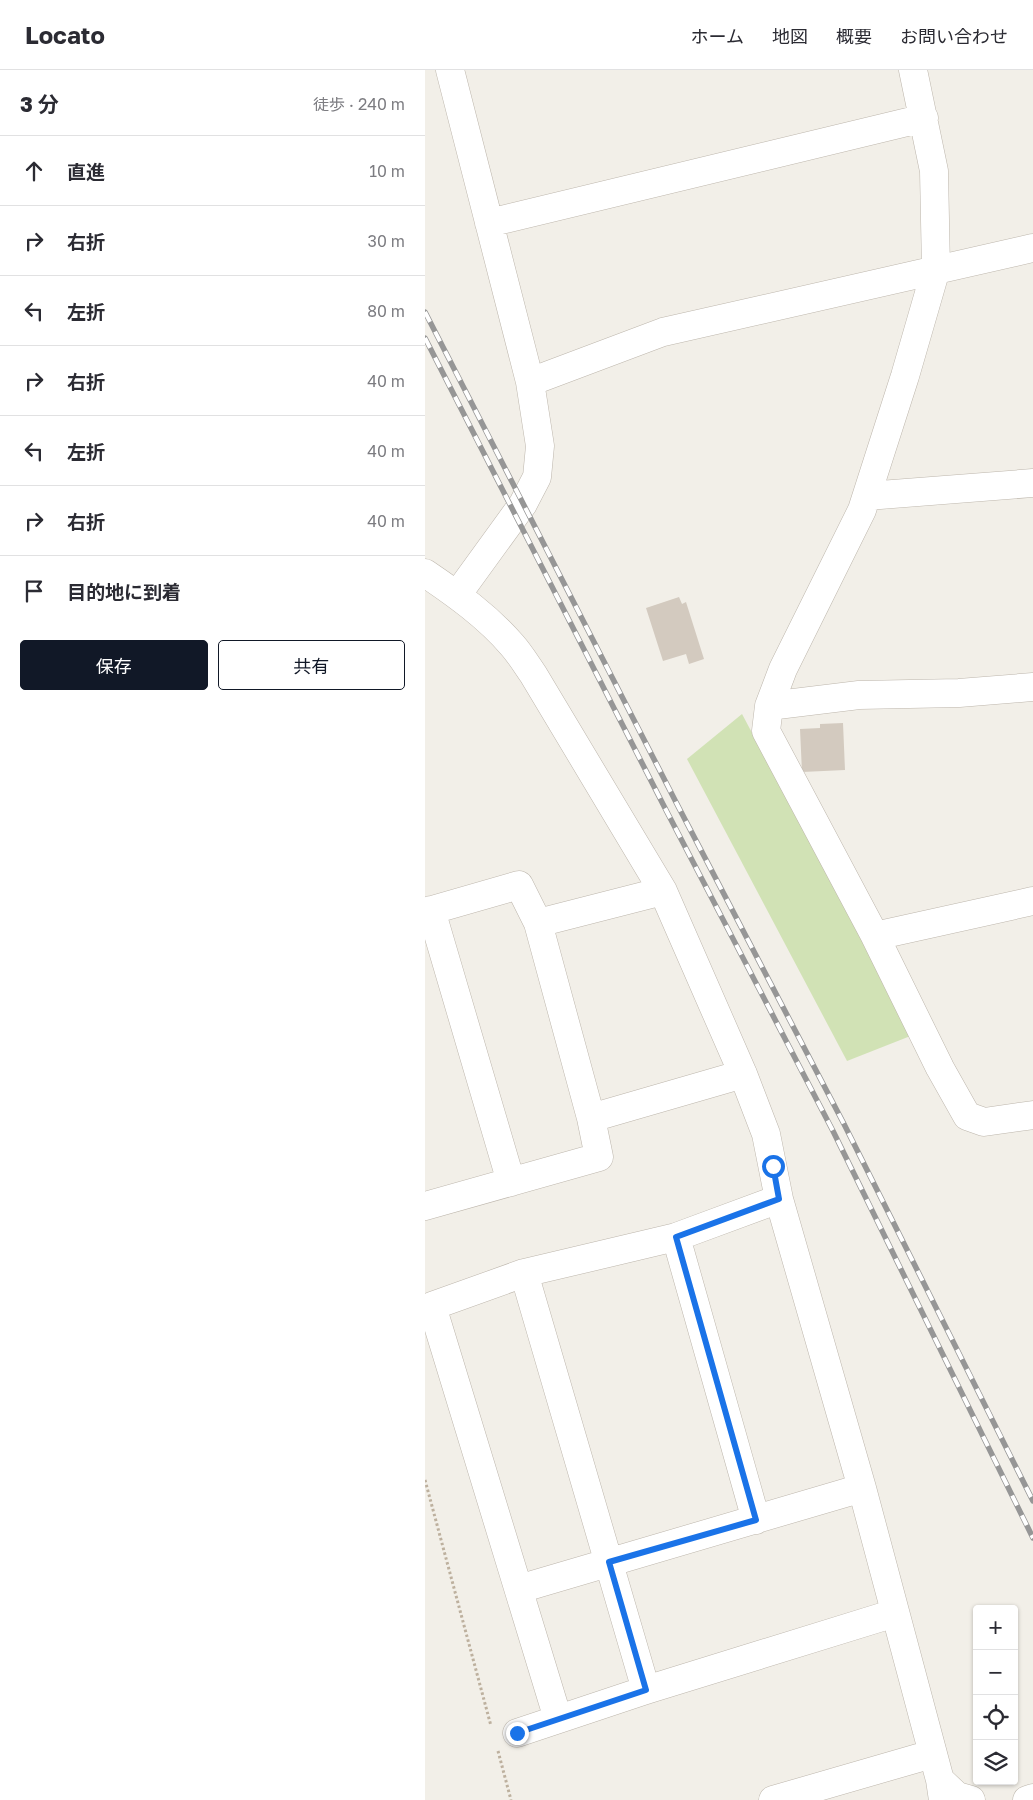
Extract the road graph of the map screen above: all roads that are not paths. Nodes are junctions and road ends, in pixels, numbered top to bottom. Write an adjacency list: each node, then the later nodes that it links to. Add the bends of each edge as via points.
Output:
1 (450, 70): 4 (street)
2 (913, 70): 3 (street)
3 (924, 118): 4 (street); 6 (street, via 934,171)
4 (489, 224): 7 (street)
5 (1033, 248): 6 (street)
6 (936, 269): 7 (street, via 663,332); 9 (street)
7 (530, 382): 11 (street, via 540,446 537,477 523,504)
8 (1033, 483): 9 (street)
9 (867, 496): 13 (street, via 863,510 783,669)
10 (425, 573): 11 (street)
11 (457, 595): 14 (street, via 489,621 533,674)
12 (1033, 687): 13 (street, via 959,693 859,695)
13 (769, 706): 18 (street, via 766,731)
14 (663, 891): 17 (street); 19 (street)
15 (1033, 901): 18 (street)
16 (428, 911): 17 (street, via 519,885); 22 (street)
17 (538, 924): 21 (street)
18 (875, 936): 20 (street, via 939,1068 967,1116 983,1122)
19 (743, 1074): 21 (street); 23 (street, via 766,1134)
20 (1033, 1115)
21 (591, 1118): 22 (street, via 599,1157)
22 (511, 1182): 24 (street)
23 (779, 1199): 25 (street); 27 (street)
24 (425, 1206)
25 (676, 1237): 26 (street); 28 (street)
26 (524, 1273): 29 (street); 30 (street, via 432,1306)
27 (862, 1488): 28 (street); 31 (street)
28 (756, 1520): 29 (street)
29 (609, 1562): 30 (street); 32 (street)
30 (519, 1589): 33 (street)
31 (895, 1613): 32 (street); 35 (street)
32 (646, 1690): 33 (street)
33 (559, 1719): 34 (street)
34 (502, 1737)
35 (931, 1754): 36 (street); 38 (street)
36 (941, 1790): 39 (street)
37 (1033, 1798): 40 (street)
38 (773, 1800)
39 (971, 1800)
40 (1027, 1800)

